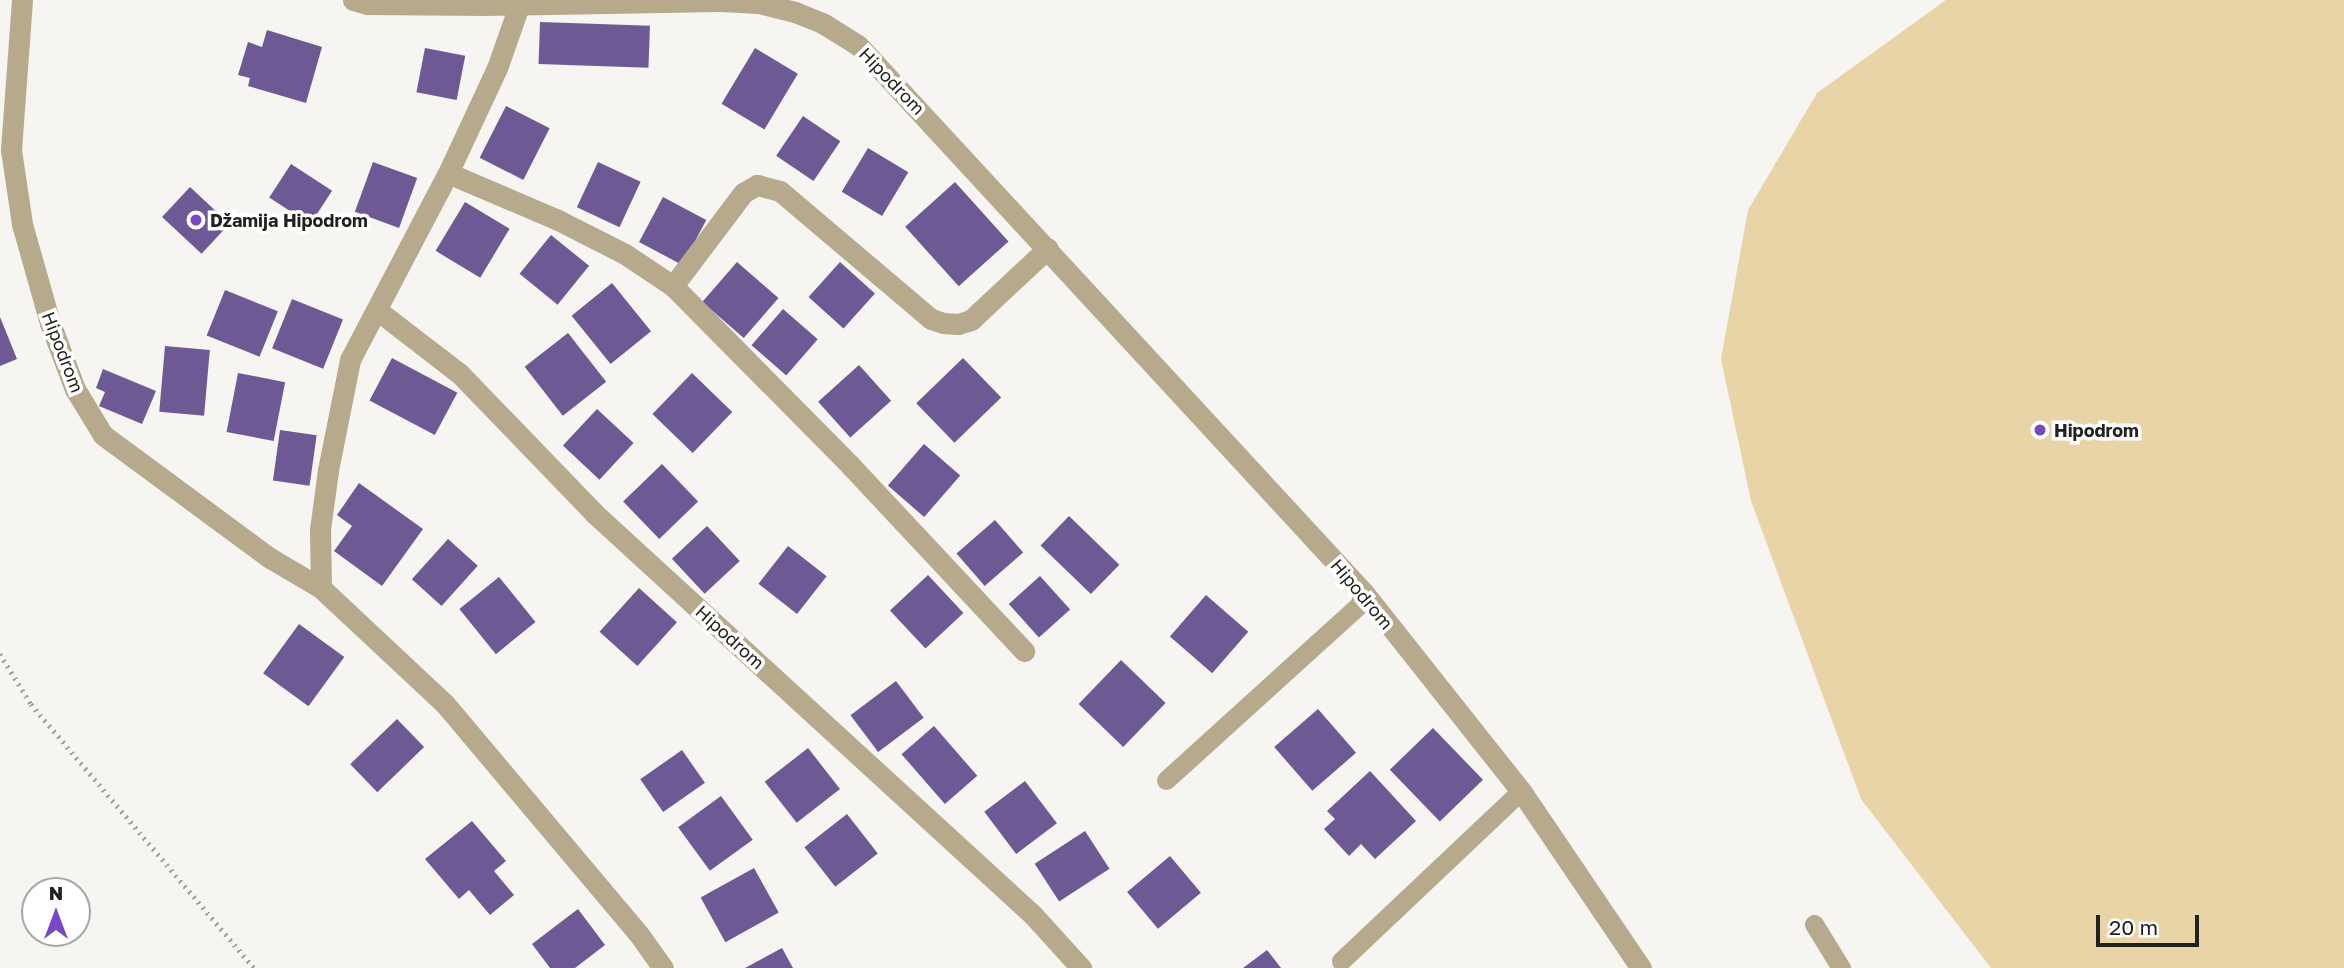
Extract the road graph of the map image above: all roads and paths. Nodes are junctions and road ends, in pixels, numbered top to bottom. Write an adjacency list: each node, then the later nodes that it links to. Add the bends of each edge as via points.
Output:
1 (22, 0): 8 (street, Hipodrom, via 11,150 22,224 50,323 75,389 103,435 270,558)
2 (353, 0): 3 (street, Hipodrom, via 368,4)
3 (520, 2): 4 (street, via 497,68); 5 (street, Hipodrom, via 733,1 795,12 824,24 858,45 885,71)
4 (448, 173): 6 (street, via 569,225); 7 (street)
5 (1048, 248): 6 (street, via 971,320 943,323 931,319 780,191 757,185 743,193); 9 (street, Hipodrom)
6 (673, 286): 10 (street, via 850,465)
7 (377, 310): 8 (street, via 350,360 330,458 320,530); 18 (street, Hipodrom, via 460,374 594,513 1033,915)
8 (321, 588): 17 (street, Hipodrom, via 445,704)
9 (1364, 593): 12 (lane, via 1359,606); 13 (street, Hipodrom)
10 (1024, 651)
11 (0, 654): 16 (path, via 31,704)
12 (1166, 780)
13 (1521, 791): 15 (lane); 19 (street, Hipodrom)
14 (1814, 924): 20 (lane)
15 (1341, 961)
16 (254, 968)
17 (663, 968)
18 (1081, 968)
19 (1641, 968)
20 (1841, 968)

